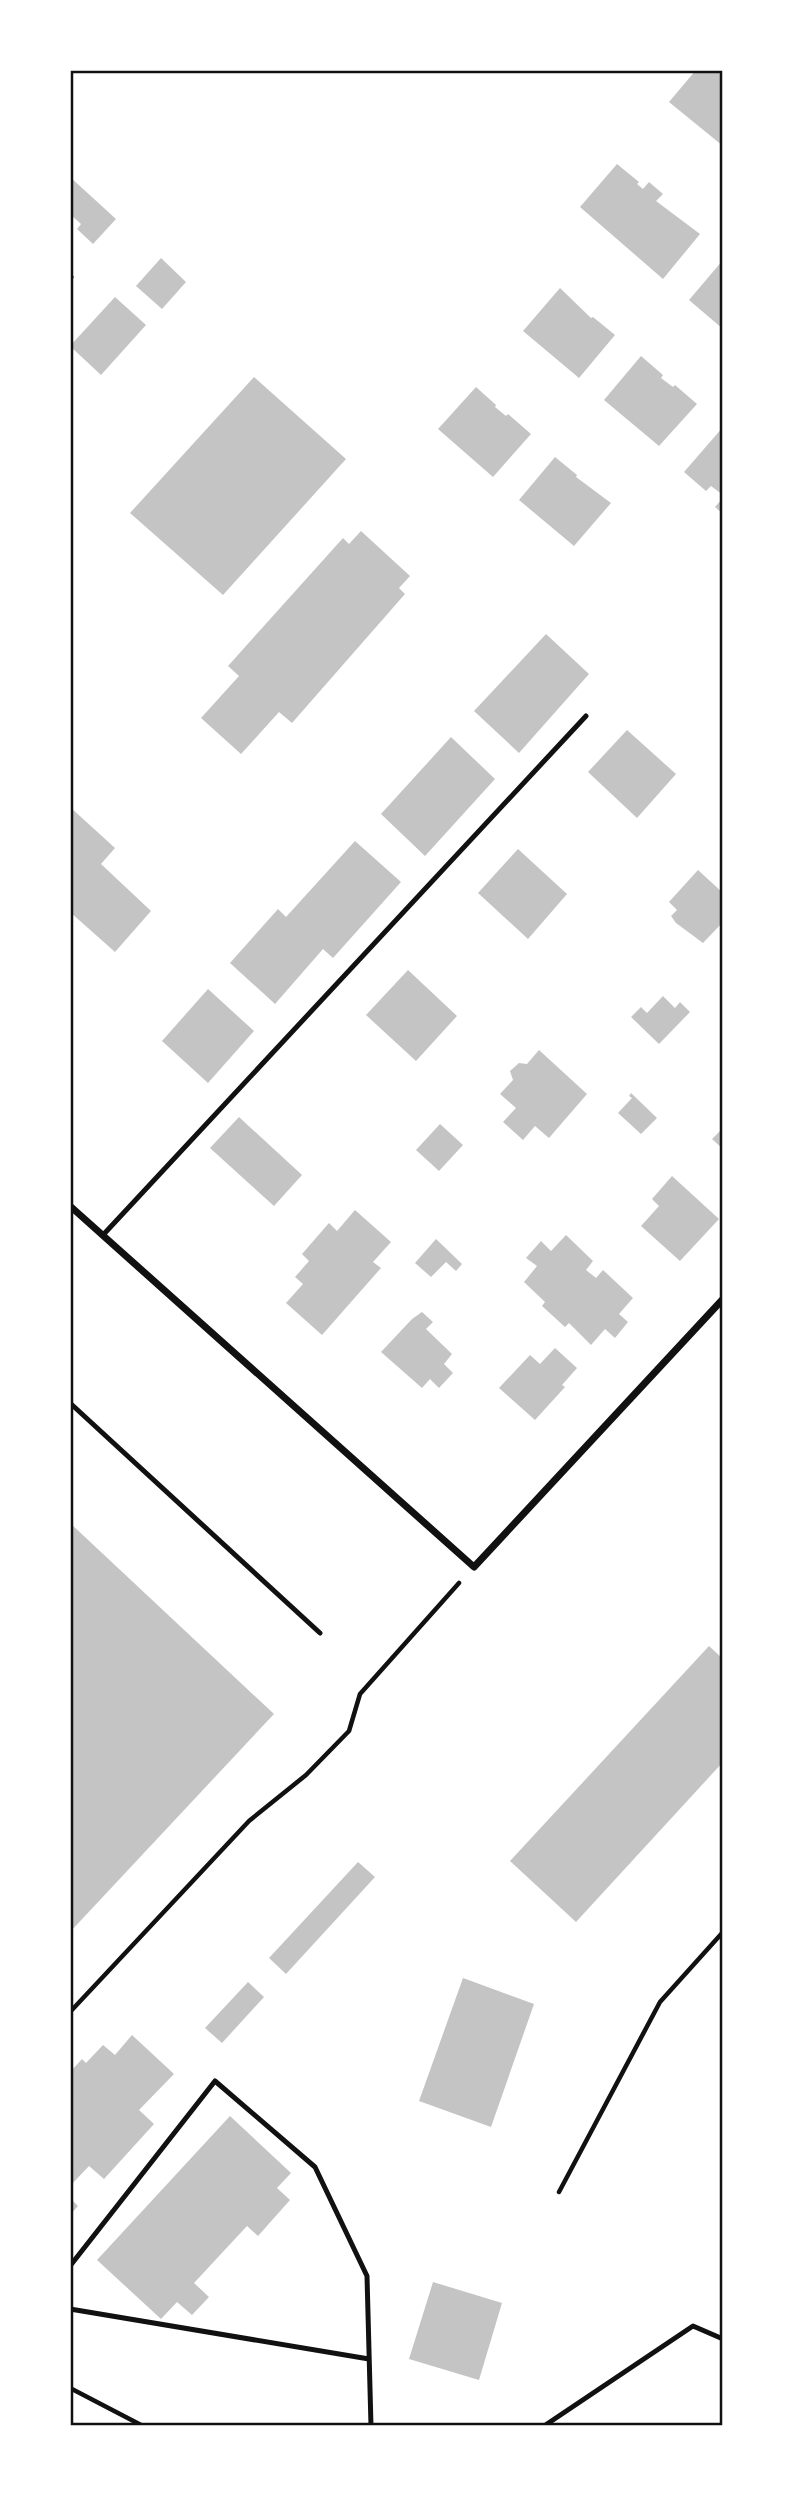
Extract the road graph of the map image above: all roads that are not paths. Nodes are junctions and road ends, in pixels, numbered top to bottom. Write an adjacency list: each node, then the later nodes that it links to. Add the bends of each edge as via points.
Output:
1 (586, 716): 3 (lane)
2 (70, 1206): 3 (street)
3 (103, 1235): 4 (street, via 474,1567)
4 (723, 1299)
5 (70, 1403): 6 (lane)
6 (320, 1633)
7 (70, 2266): 10 (lane, via 215,2081 315,2166 367,2276)
8 (70, 2309): 10 (lane)
9 (723, 2339): 12 (lane, via 693,2326)
10 (369, 2359): 11 (lane)
11 (371, 2426)
12 (544, 2426)

